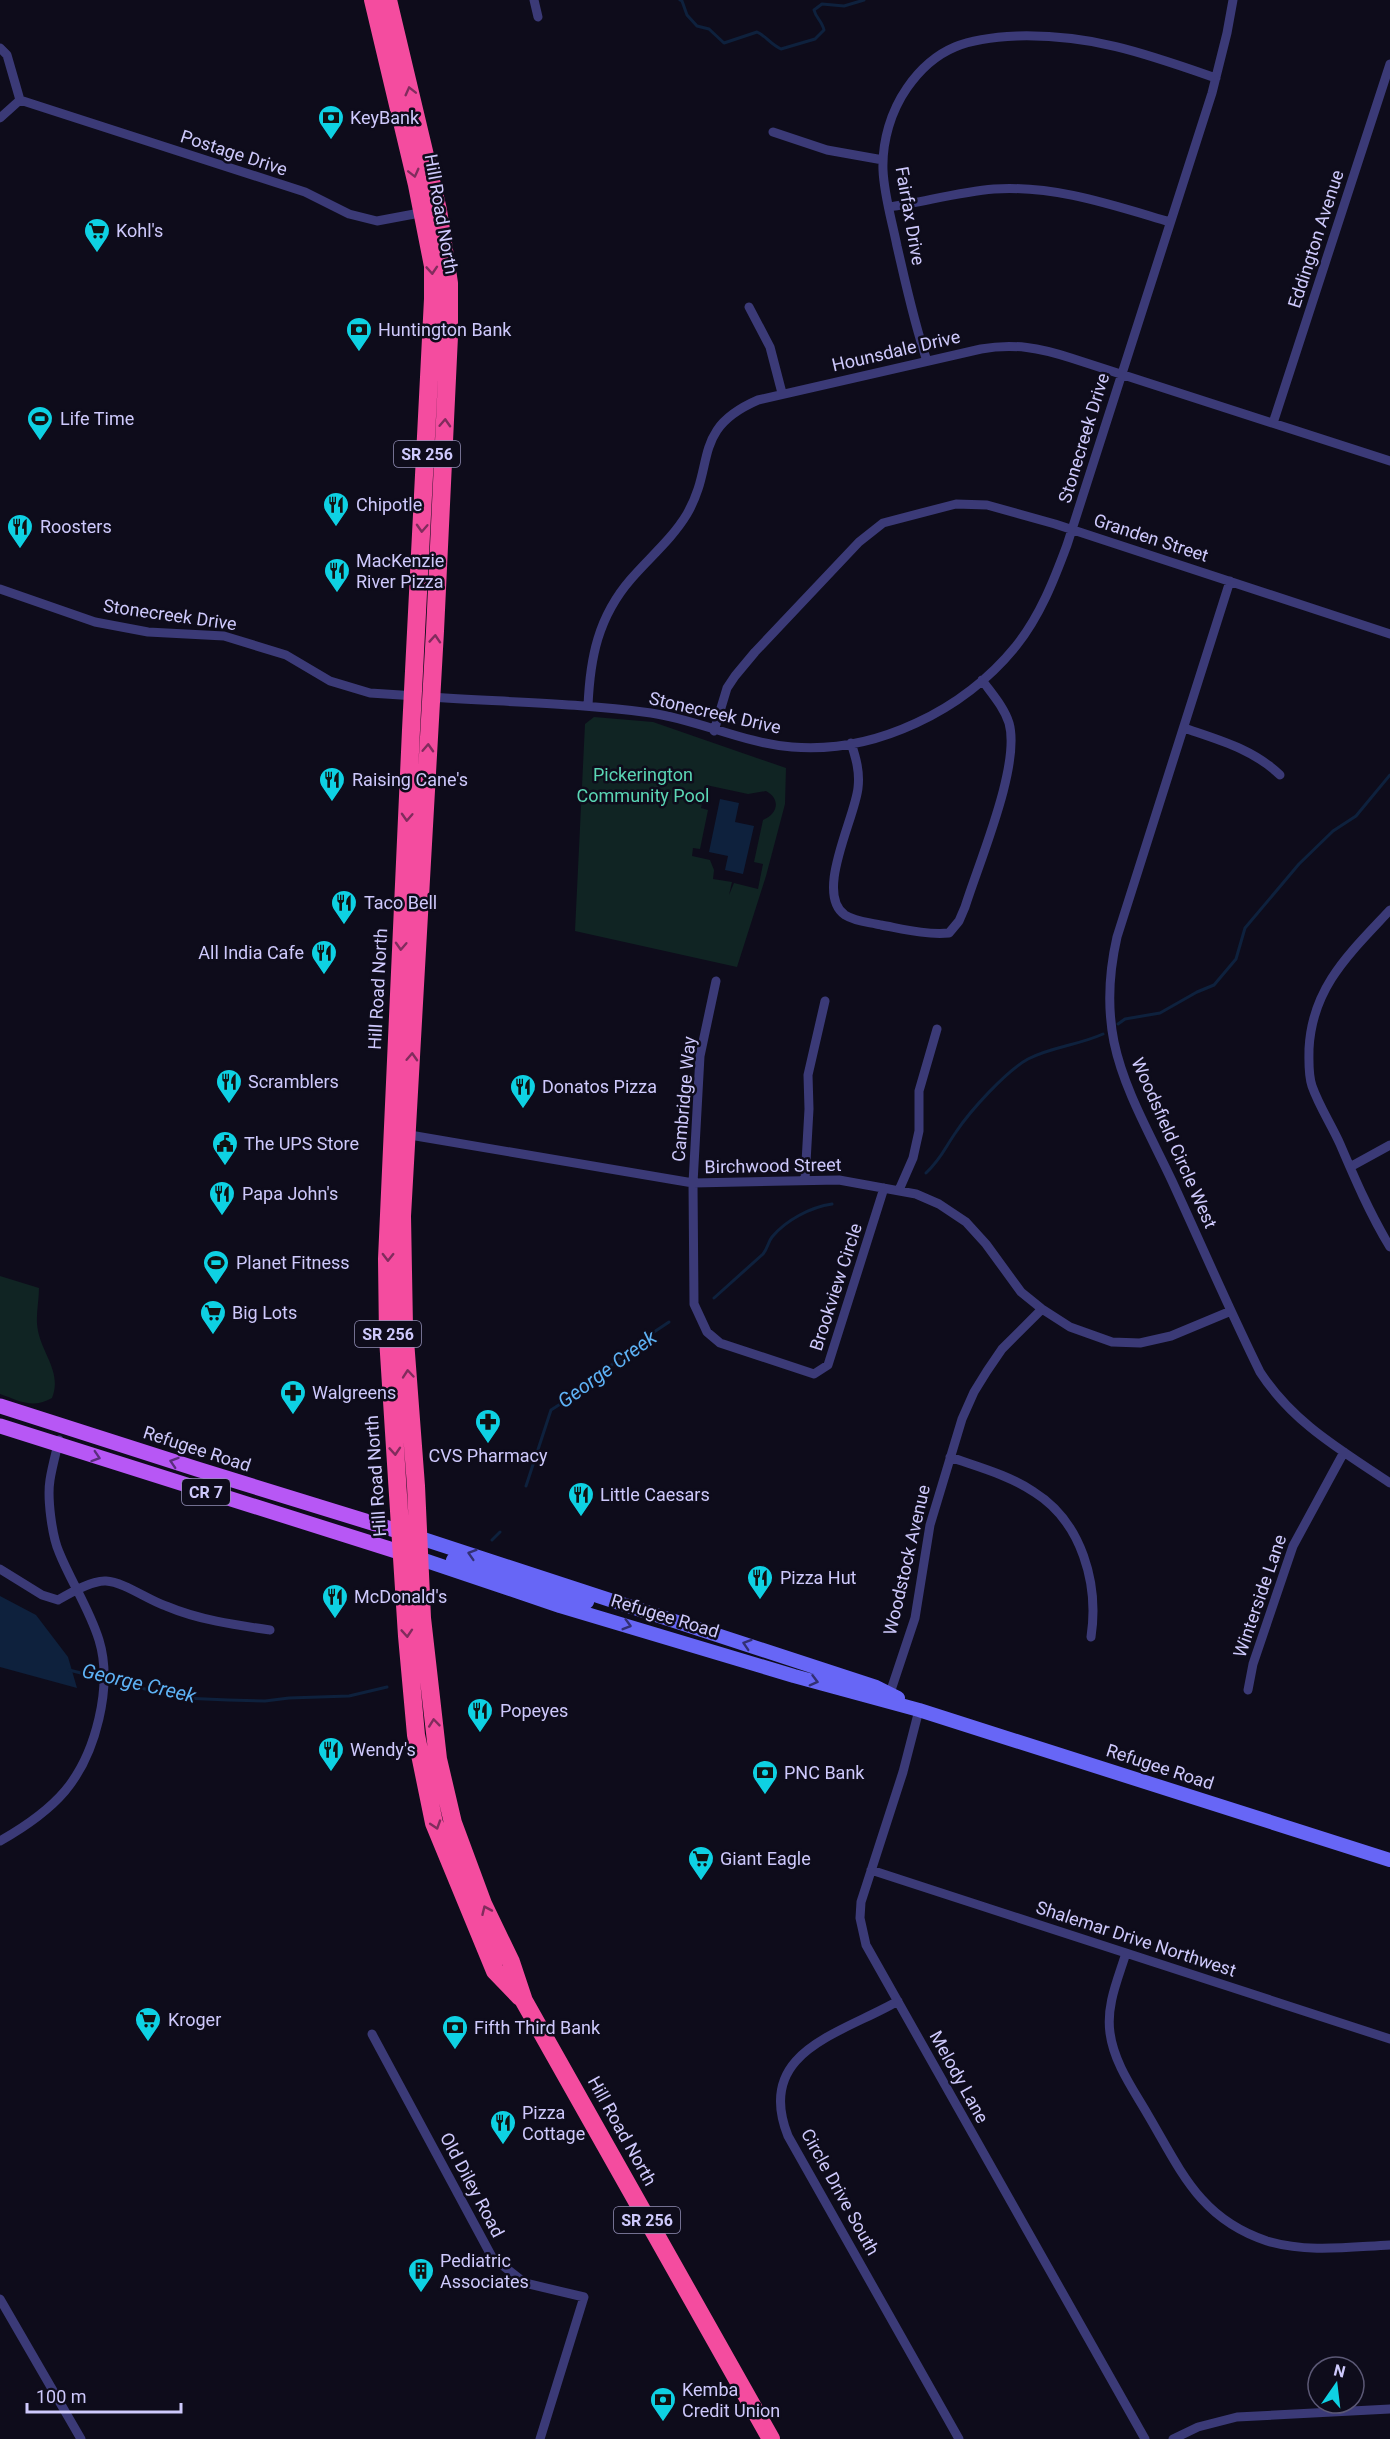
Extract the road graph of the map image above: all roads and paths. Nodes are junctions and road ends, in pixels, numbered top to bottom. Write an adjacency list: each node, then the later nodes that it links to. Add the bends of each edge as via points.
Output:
1 (373, 0): 14 (highway, Hill Road North / SR 256, one-way to 14)
2 (388, 0): 14 (highway, Hill Road North / SR 256, one-way to 2)
3 (534, 0): 5 (street)
4 (1233, 0): 8 (street, Stonecreek Drive)
5 (538, 17)
6 (0, 48): 9 (street, via 7,55)
7 (1390, 64): 20 (street, Eddington Avenue)
8 (1216, 78): 12 (street, Fairfax Drive, via 1131,49 1074,37 1009,36 969,41 941,53 910,85 890,123); 15 (street, Stonecreek Drive)
9 (20, 100): 10 (street); 14 (street, Postage Drive, via 305,192 349,214 377,221)
10 (0, 118)
11 (773, 132): 12 (street, via 827,150)
12 (884, 160): 13 (street, Fairfax Drive)
13 (889, 207): 15 (street, via 964,193 1025,189 1070,194); 17 (street, Fairfax Drive, via 915,326)
14 (430, 211): 27 (highway, Hill Road North / SR 256, via 449,283 449,334)
15 (1170, 222): 18 (street, Stonecreek Drive)
16 (750, 308): 19 (street, via 770,347)
17 (927, 361): 18 (street, Hounsdale Drive, via 1012,345 1042,349); 19 (street, Hounsdale Drive)
18 (1121, 374): 20 (street, Hounsdale Drive); 22 (street, Stonecreek Drive)
19 (782, 393): 28 (street, Hounsdale Drive, via 744,406 723,422 712,438 685,517 621,592 599,632 591,662)
20 (1273, 423): 21 (street, Hounsdale Drive)
21 (1390, 461)
22 (1072, 529): 23 (street, Granden Street); 26 (street, Stonecreek Drive, via 1056,574 1028,628); 30 (street, Granden Street, via 971,503 883,523 859,542 735,676 727,688)
23 (1230, 581): 25 (street, Granden Street); 29 (street, Woodsfield Circle West)
24 (0, 589): 27 (street, Stonecreek Drive, via 95,622 148,632 224,636 286,655 330,681 370,693)
25 (1390, 634)
26 (982, 680): 31 (street, Stonecreek Drive, via 939,711 912,724); 31 (street, via 1006,716 1012,754 965,907 949,933 934,935 859,921 843,914 836,903 832,890 835,874 858,788 857,758)
27 (422, 696): 28 (street, Stonecreek Drive); 37 (highway, Hill Road North / SR 256, one-way to 27); 53 (highway, Hill Road North / SR 256, one-way to 53, via 387,1259 388,1338)
28 (588, 706): 30 (street, Stonecreek Drive, via 654,714)
29 (1184, 728): 32 (street, via 1249,752); 46 (street, Woodsfield Circle West, via 1117,937 1111,967 1111,1021 1123,1072)
30 (714, 731): 31 (street, Stonecreek Drive, via 793,747)
31 (851, 743)
32 (1280, 775)
33 (1390, 910): 39 (street, via 1335,971 1314,1011 1311,1027 1311,1085)
34 (716, 981): 41 (street, Cambridge Way, via 700,1056)
35 (825, 1001): 40 (street, via 808,1075)
36 (937, 1029): 43 (street, via 919,1090 919,1131 913,1158)
37 (404, 1133): 41 (street, Birchwood Street); 53 (highway, Hill Road North / SR 256, one-way to 37, via 402,1275)
38 (1390, 1145): 39 (street)
39 (1350, 1167): 44 (street, via 1366,1206)
40 (805, 1180): 41 (street, Birchwood Street); 42 (street, Birchwood Street, via 839,1180)
41 (693, 1184): 42 (street, Brookview Circle, via 694,1304 707,1332 720,1343 814,1374 828,1365)
42 (884, 1188): 43 (street, Birchwood Street)
43 (899, 1190): 45 (street, Birchwood Street, via 929,1198 966,1222 1022,1292)
44 (1390, 1247)
45 (1042, 1310): 46 (street, Birchwood Street, via 1085,1334 1127,1343 1171,1336); 51 (street, Woodstock Avenue, via 1002,1349 987,1371 962,1419)
46 (1231, 1311): 50 (street, Woodsfield Circle West, via 1271,1388 1301,1421)
47 (0, 1406): 53 (main road, Refugee Road / CR 7, one-way to 47, via 197,1470)
48 (0, 1426): 49 (main road, Refugee Road / CR 7)
49 (58, 1441): 53 (main road, Refugee Road / CR 7, one-way to 53, via 224,1498 240,1494 274,1501); 55 (street, via 49,1482 51,1519 58,1551)
50 (1344, 1452): 52 (street, Woodsfield Circle West); 58 (street, Winterside Lane, via 1293,1546)
51 (950, 1457): 57 (street, via 995,1472 1035,1492 1067,1524 1079,1545 1092,1585); 59 (street, Woodstock Avenue, via 930,1525 915,1618)
52 (1390, 1483)
53 (410, 1546): 59 (main road, Refugee Road / CR 7, one-way to 59, via 560,1606 794,1676); 59 (main road, Refugee Road, one-way to 53, via 876,1686 623,1604 611,1610); 65 (highway, Hill Road North / SR 256, one-way to 53, via 512,1962 483,1904 453,1823 438,1759); 65 (highway, Hill Road North / SR 256, one-way to 65, via 416,1735 434,1823 495,1971)
54 (0, 1569): 55 (street, via 42,1595 58,1600)
55 (77, 1589): 56 (street, via 105,1581 166,1607 227,1624); 61 (street, via 100,1642 104,1686 98,1724 84,1764 69,1786 38,1816)
56 (270, 1630)
57 (1091, 1637)
58 (1248, 1690)
59 (888, 1697): 60 (main road, Refugee Road / CR 7)
60 (919, 1710): 62 (main road, Refugee Road / CR 7); 63 (street, Melody Lane)
61 (0, 1841)
62 (1390, 1860)
63 (871, 1870): 64 (street, Shalemar Drive Northwest); 66 (street, Melody Lane, via 861,1902 863,1933 874,1961)
64 (1126, 1953): 68 (street, Shalemar Drive Northwest); 69 (street, via 1110,2005 1113,2049 1176,2166 1202,2200 1238,2228 1280,2244 1325,2248)
65 (524, 2001): 74 (highway, Hill Road North / SR 256)
66 (898, 2001): 75 (street, Circle Drive South, via 829,2036 792,2064 784,2076 779,2106 788,2136); 76 (street, Melody Lane)
67 (372, 2034): 73 (street, Old Diley Road, via 492,2257 525,2283 584,2297)
68 (1390, 2039)
69 (1390, 2245)
70 (0, 2299): 72 (street)
71 (1390, 2409): 77 (street, via 1237,2417 1198,2427)
72 (81, 2439)
73 (540, 2439)
74 (771, 2439)
75 (959, 2439)
76 (1145, 2439)
77 (1173, 2439)

